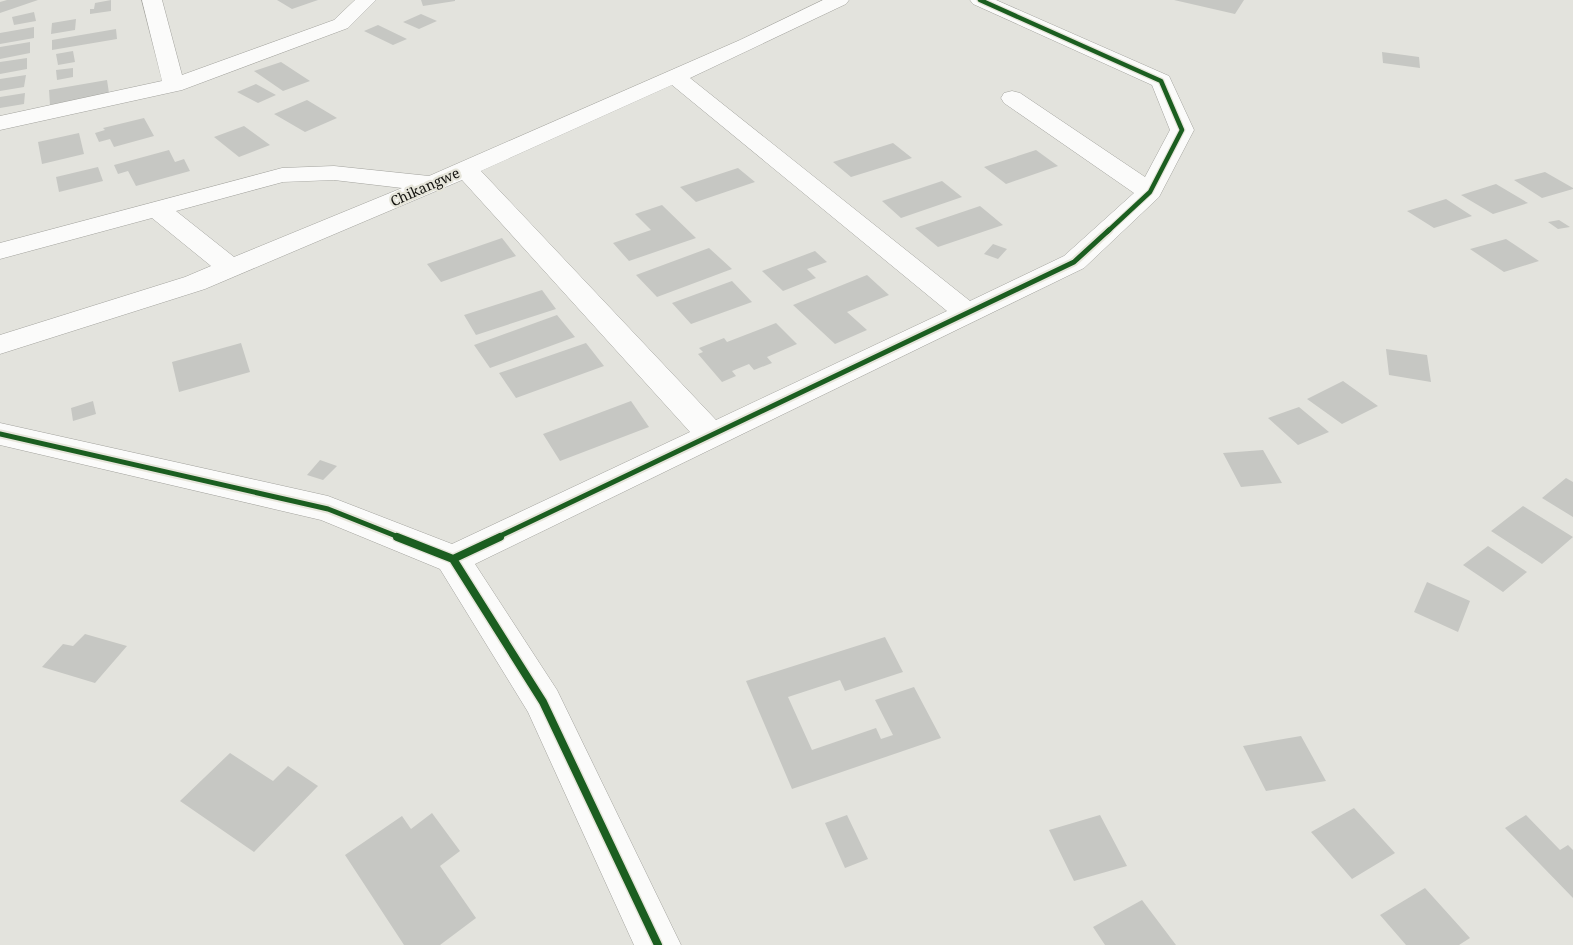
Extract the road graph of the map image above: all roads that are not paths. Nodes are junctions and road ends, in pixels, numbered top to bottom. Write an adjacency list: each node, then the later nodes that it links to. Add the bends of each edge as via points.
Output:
1 (152, 0): 6 (street)
2 (366, 0): 6 (street, via 341,24)
3 (839, 0): 5 (street, Chikangwe)
4 (980, 0): 11 (street, via 1161,81 1182,130)
5 (674, 76): 9 (street, Chikangwe); 15 (street)
6 (174, 85): 8 (street)
7 (1012, 98): 11 (street)
8 (0, 123)
9 (465, 169): 10 (street, Chikangwe); 18 (street)
10 (433, 184): 12 (street, via 334,173 282,175); 14 (street, Chikangwe)
11 (1150, 192): 15 (street, via 1074,262)
12 (158, 209): 13 (street); 14 (street)
13 (0, 251)
14 (230, 268): 16 (street, Chikangwe, via 195,283)
15 (967, 313): 18 (street)
16 (0, 345)
17 (0, 434): 19 (street, via 328,510)
18 (712, 436): 19 (street)
19 (453, 559): 20 (street, via 543,702)
20 (658, 945)

